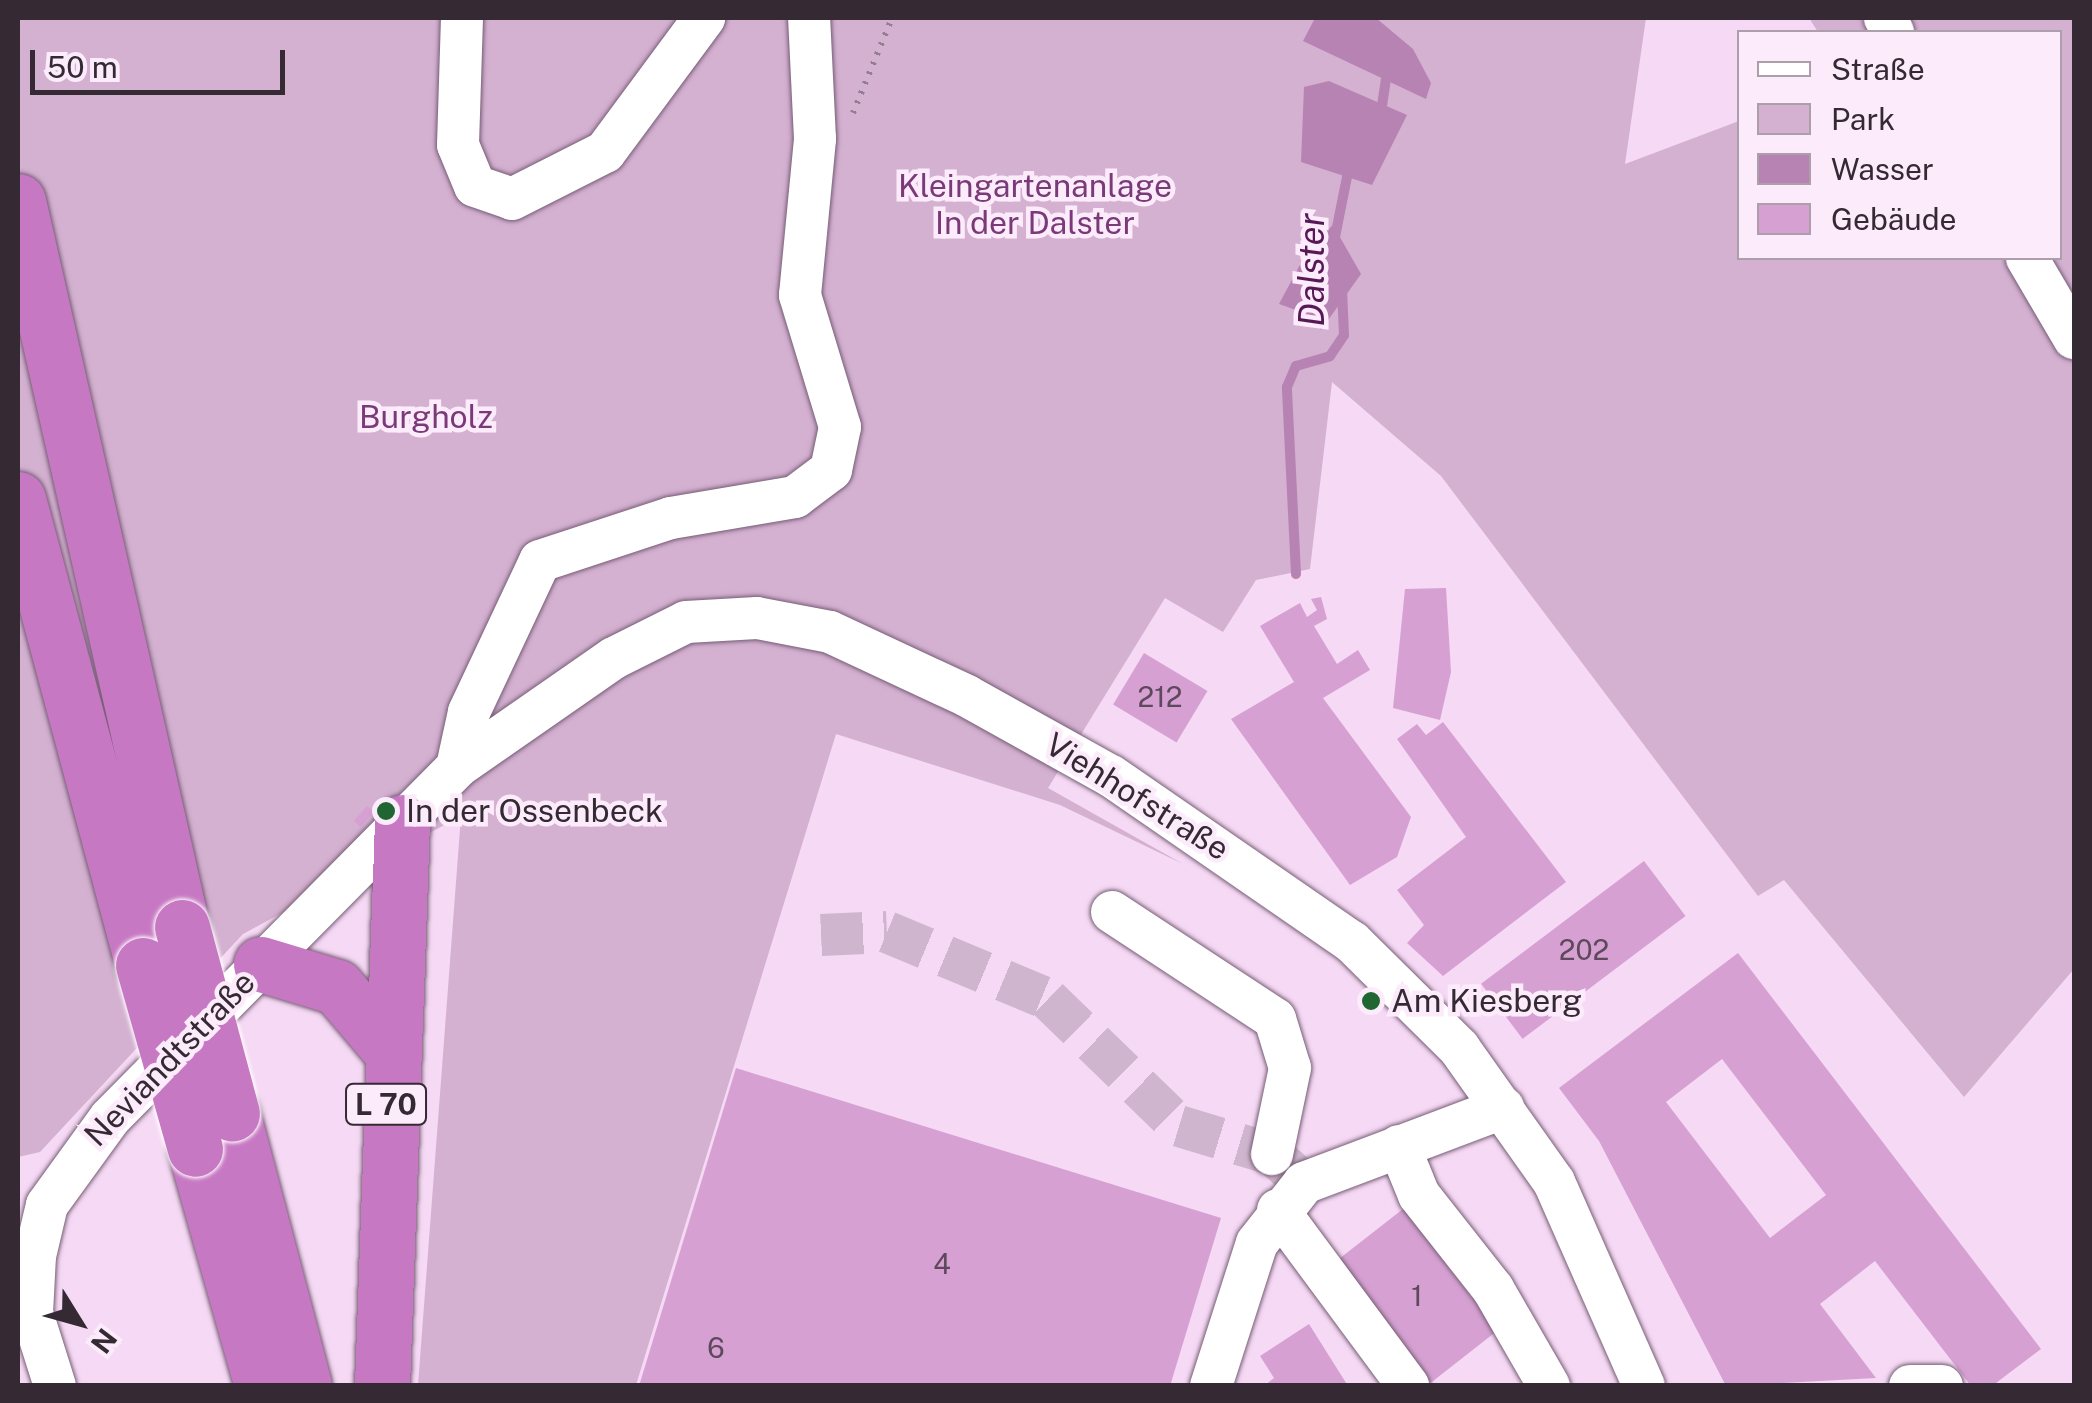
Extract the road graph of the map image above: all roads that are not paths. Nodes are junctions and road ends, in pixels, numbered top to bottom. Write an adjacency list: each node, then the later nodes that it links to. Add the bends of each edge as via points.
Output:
1 (462, 18): 2 (street, via 458,145 475,186 512,199 605,152)
2 (704, 18)
3 (808, 18): 8 (street, via 815,139 800,295 840,427 831,470 805,493 672,518 540,562)
4 (18, 201): 13 (highway, bridge, via 182,927)
5 (2028, 260): 6 (street)
6 (2074, 338)
7 (18, 499): 13 (highway, bridge, via 143,964)
8 (431, 792): 10 (street, Neviandtstraße); 11 (highway, L 70); 12 (street, Viehhofstraße, via 598,668 686,622 756,618 830,632 1111,776 1305,906 1406,991)
9 (1112, 912): 15 (street, via 1276,1019 1290,1068)
10 (261, 964): 11 (highway, via 338,987); 18 (street, Neviandtstraße, via 70,1164 47,1205)
11 (387, 1046): 24 (highway, L 70)
12 (1504, 1108): 14 (street); 27 (street, Viehhofstraße, via 1605,1282)
13 (213, 1131): 17 (highway); 23 (highway)
14 (1399, 1146): 16 (street, via 1304,1183); 19 (street, via 1419,1195 1493,1290)
15 (1272, 1154)
16 (1278, 1210): 25 (street, via 1256,1243); 26 (street)
17 (229, 1266): 21 (highway); 22 (highway)
18 (25, 1314): 20 (street, Neviandtstraße)
19 (1539, 1382)
20 (55, 1386)
21 (237, 1386)
22 (262, 1386)
23 (304, 1386)
24 (382, 1386)
25 (1211, 1386)
26 (1408, 1386)
27 (1644, 1386)
28 (1910, 1386): 29 (street)
29 (1942, 1386)

